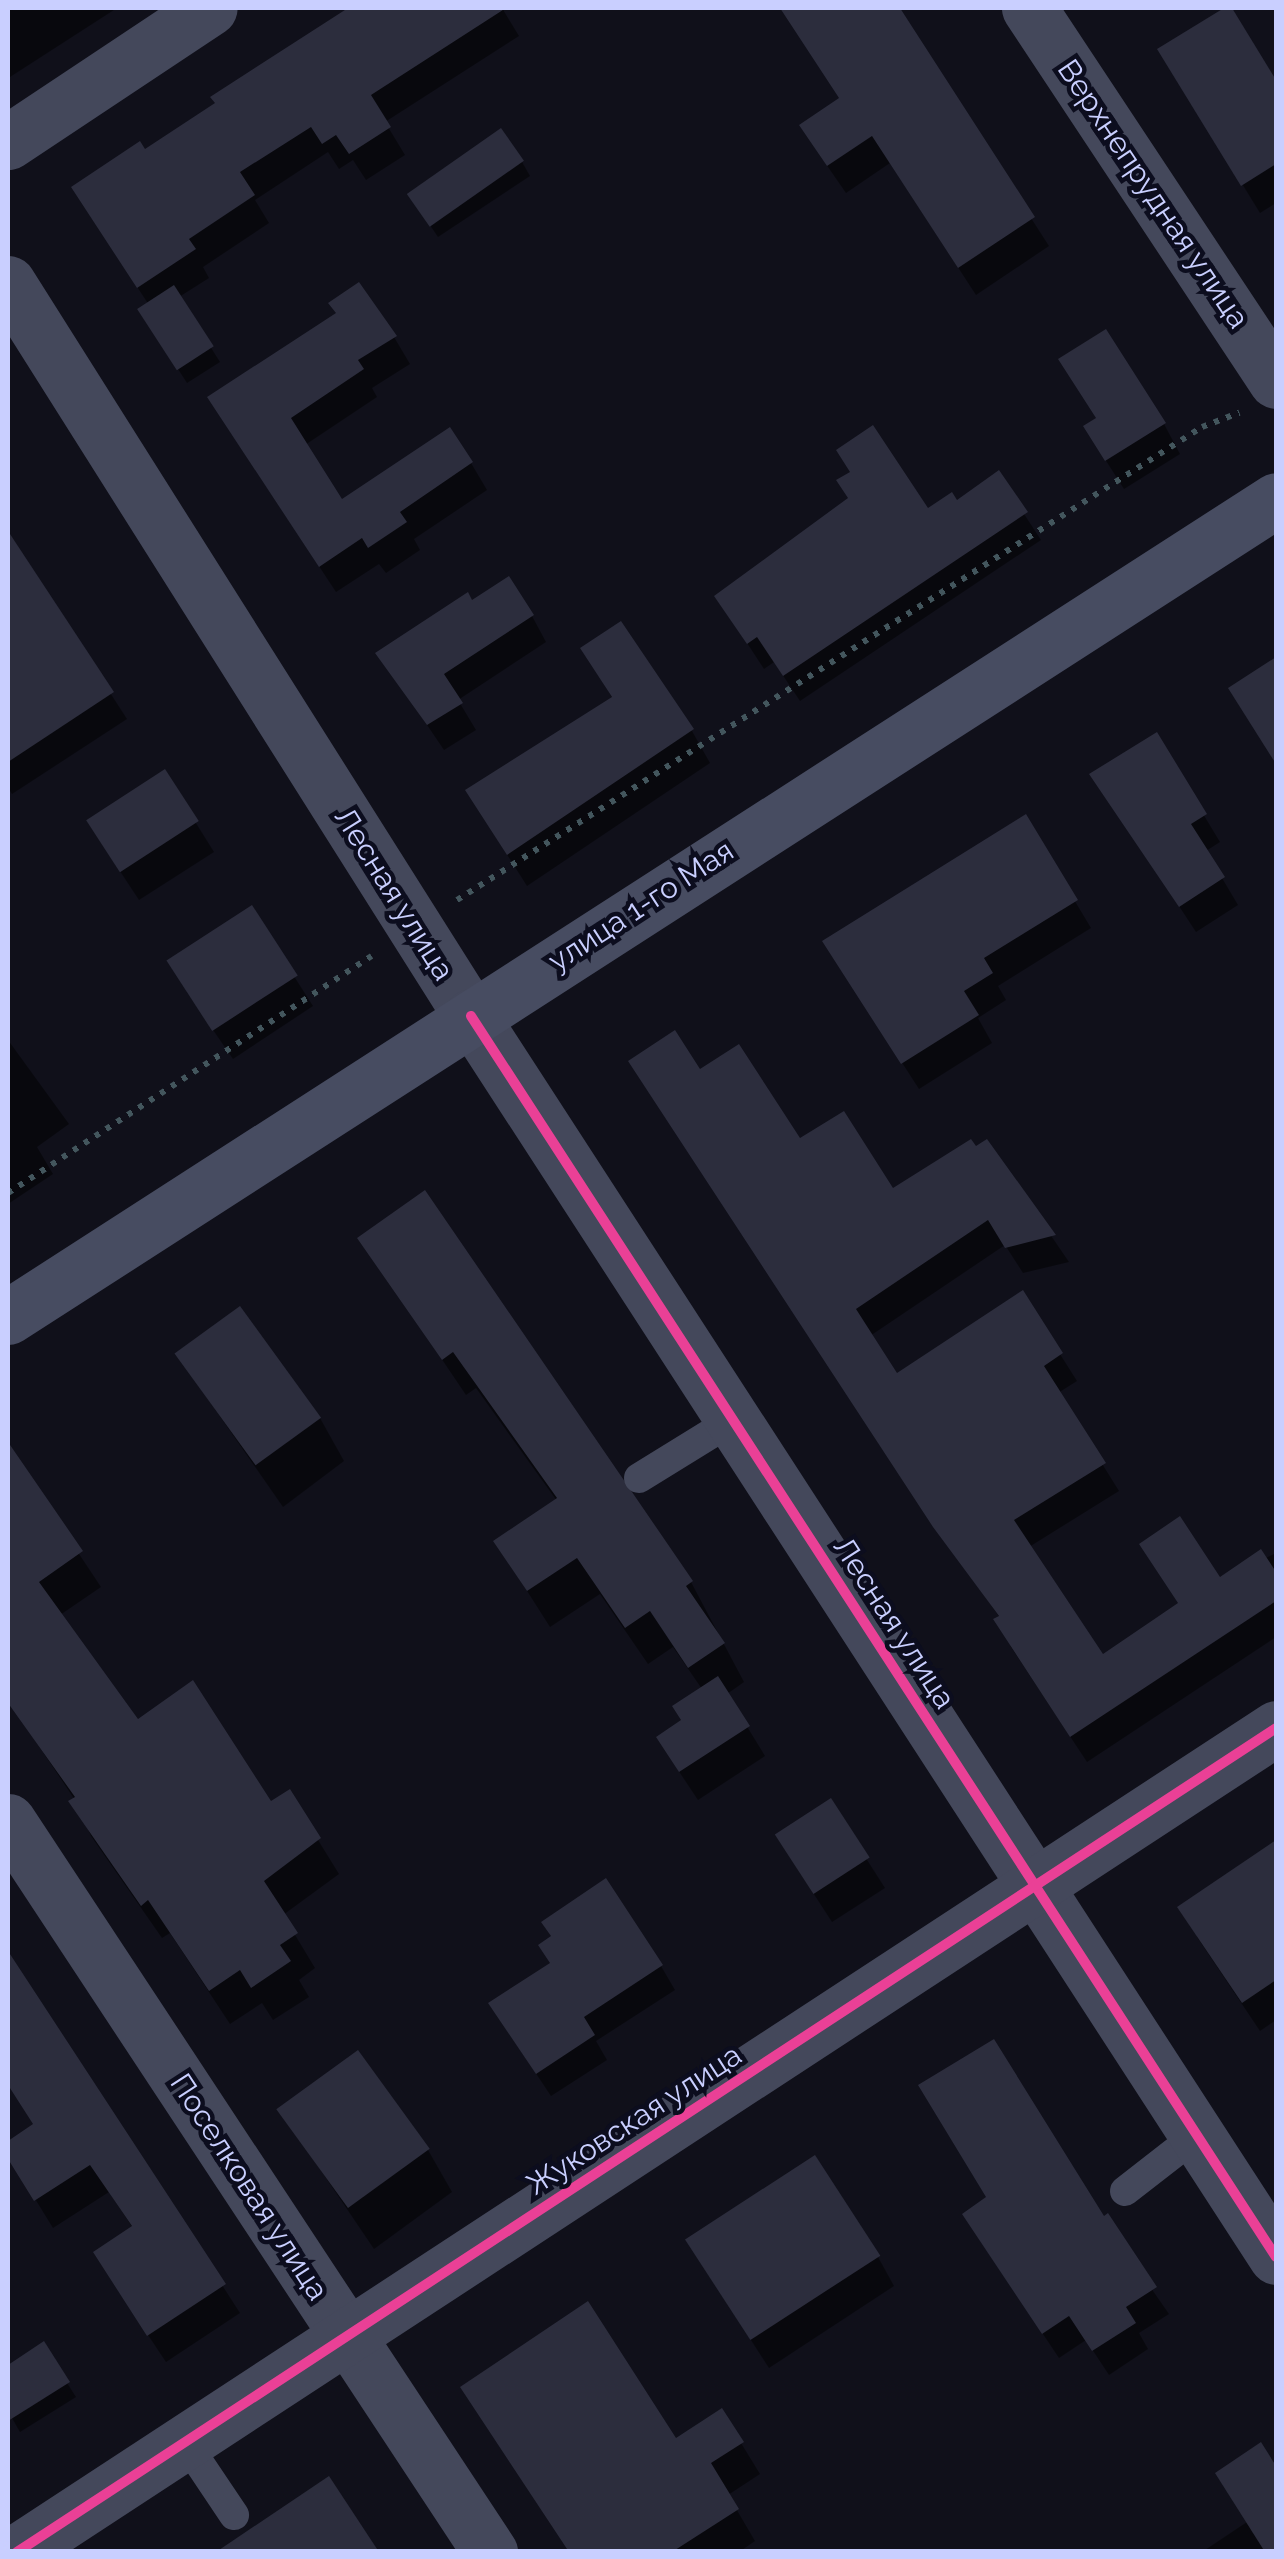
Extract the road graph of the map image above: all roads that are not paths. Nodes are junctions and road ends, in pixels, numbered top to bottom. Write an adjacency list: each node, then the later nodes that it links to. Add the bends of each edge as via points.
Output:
1 (210, 8): 3 (street)
2 (1029, 8): 5 (street, Верхнепрудная улица)
3 (8, 142)
4 (8, 282): 7 (street, Лесная улица)
5 (1267, 394)
6 (1276, 500): 7 (main road, улица 1-го Мая)
7 (471, 1016): 8 (main road, улица 1-го Мая); 9 (street, Лесная улица)
8 (8, 1316)
9 (733, 1420): 10 (lane); 13 (street, Лесная улица)
10 (638, 1478)
11 (1276, 1728): 13 (street, Жуковская улица)
12 (8, 1821): 17 (street, Поселковая улица)
13 (1037, 1889): 14 (street, Лесная улица); 17 (street, Жуковская улица)
14 (1198, 2135): 15 (lane); 16 (street, Лесная улица)
15 (1125, 2191)
16 (1276, 2257)
17 (347, 2336): 18 (street, Жуковская улица); 21 (street, Поселковая улица)
18 (185, 2442): 19 (lane); 20 (street, Жуковская улица)
19 (234, 2515)
20 (25, 2549)
21 (490, 2552)

